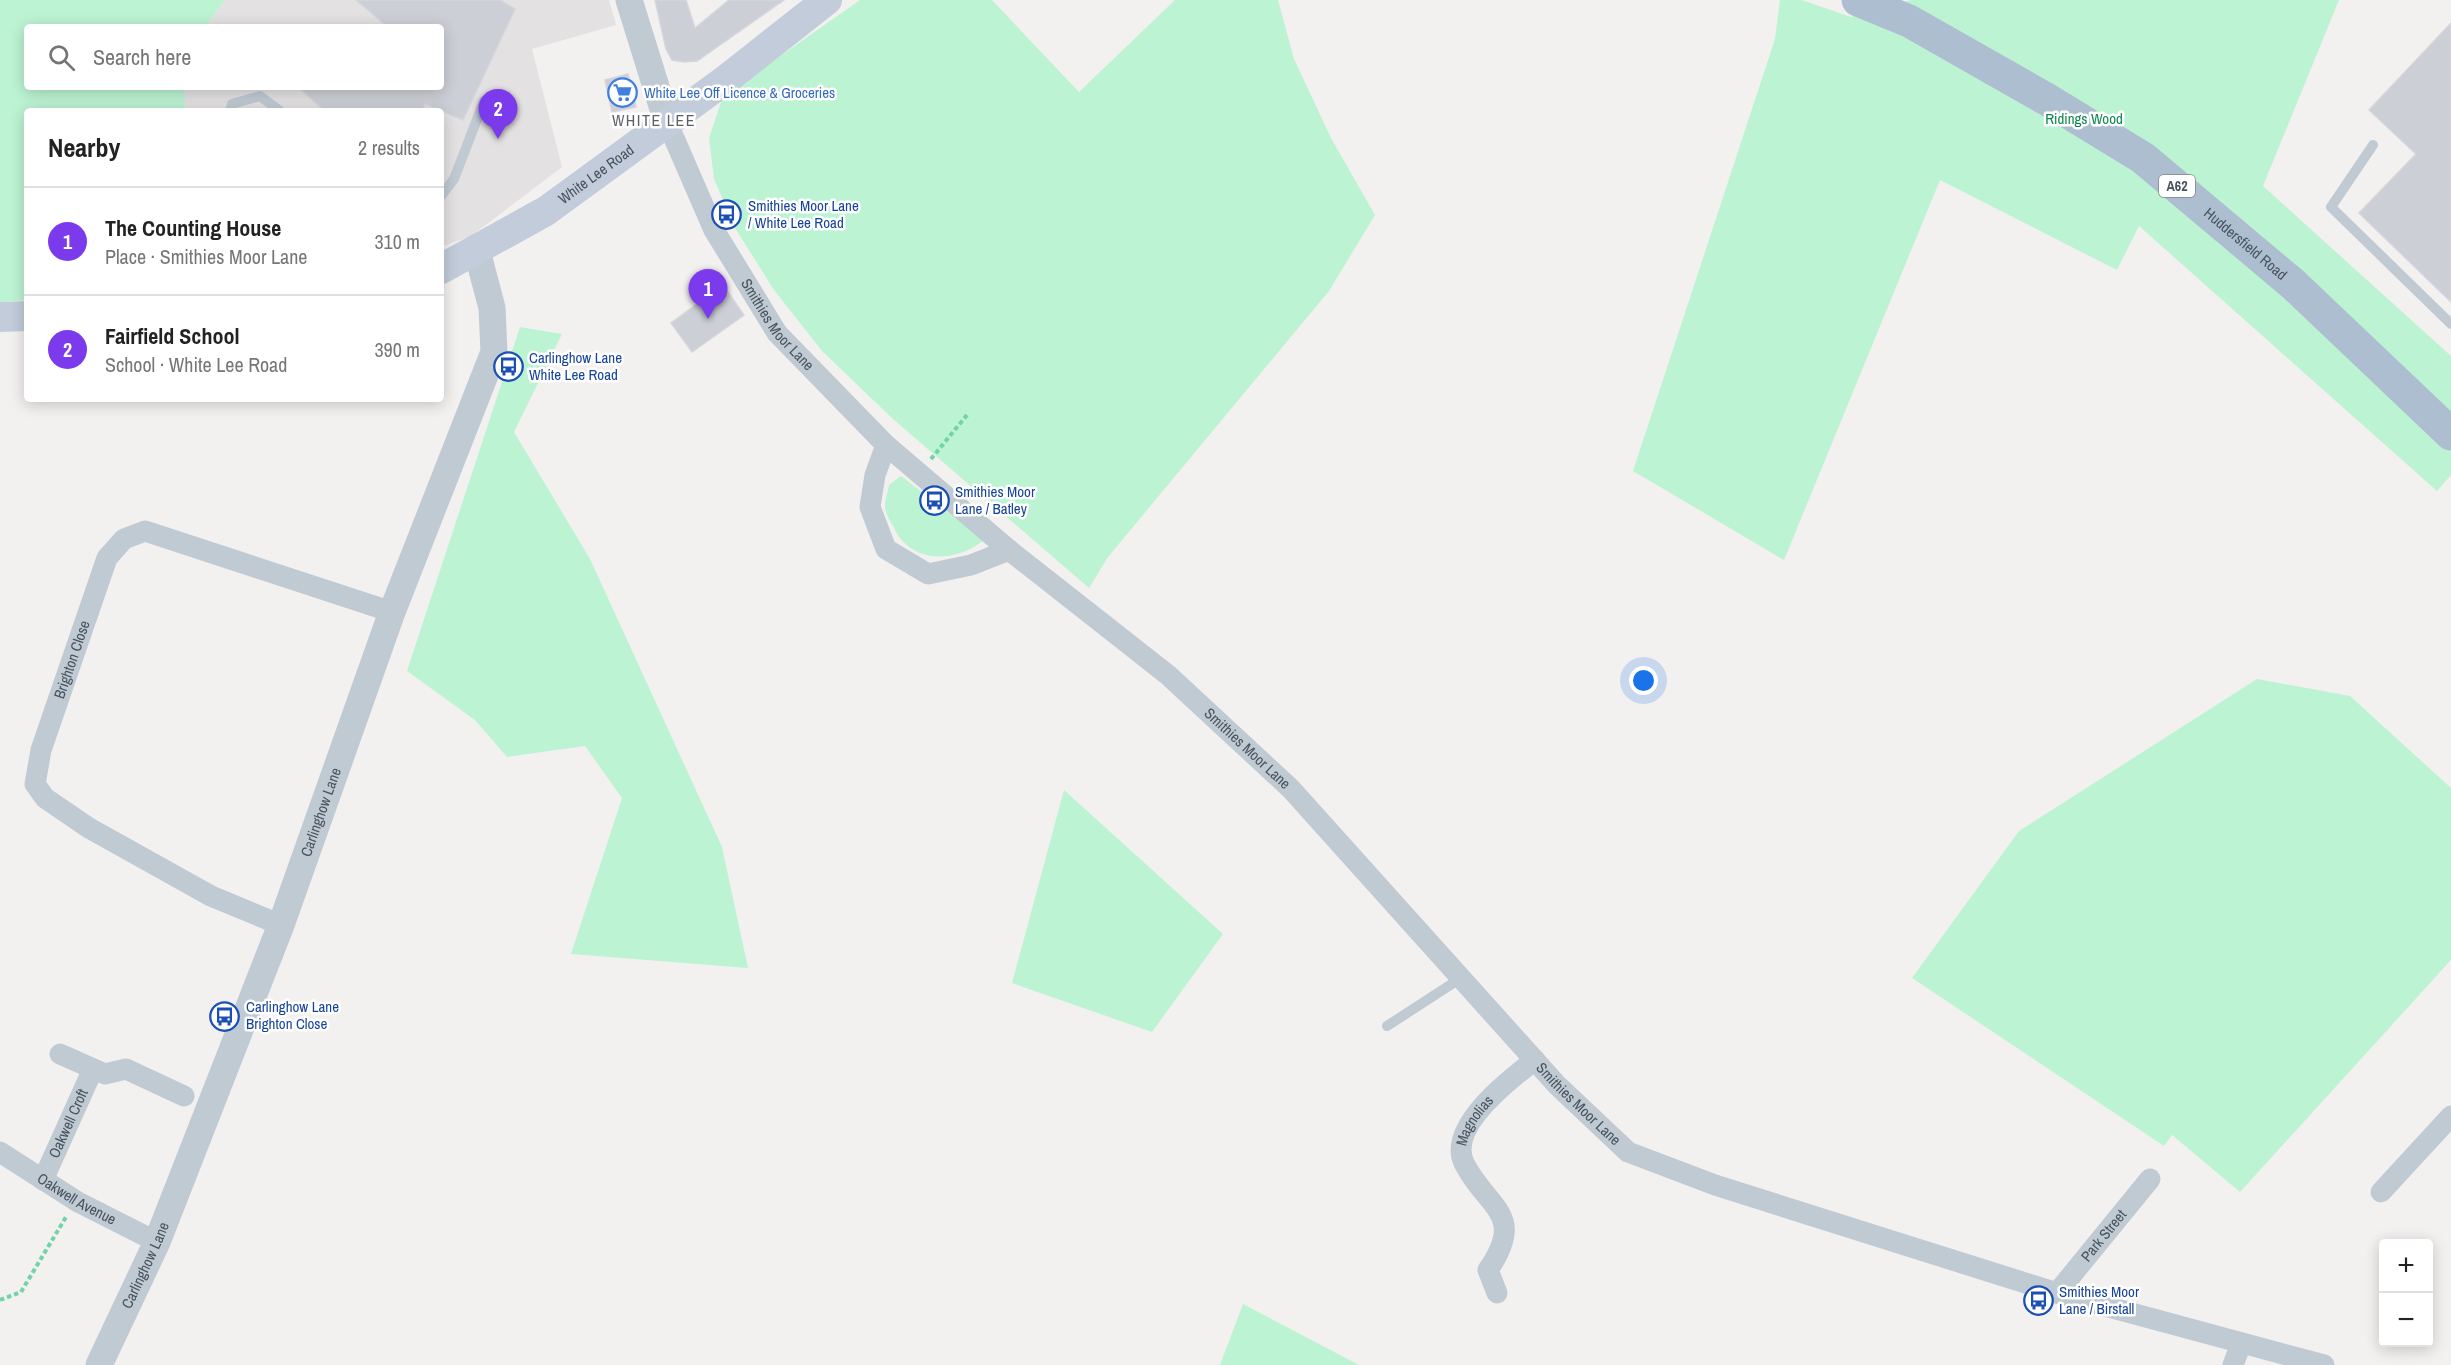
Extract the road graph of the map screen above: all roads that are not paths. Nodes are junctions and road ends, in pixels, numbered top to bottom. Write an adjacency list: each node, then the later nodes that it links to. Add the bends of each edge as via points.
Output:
1 (630, 0): 7 (street)
2 (828, 0): 7 (main road, White Lee Road)
3 (1858, 0): 15 (main road, Huddersfield Road / A62, via 1909,21 2143,158 2293,284)
4 (484, 101): 9 (lane, via 454,179)
5 (231, 108): 6 (lane, via 232,104 260,96)
6 (276, 108)
7 (667, 122): 10 (main road, White Lee Road, via 546,211); 16 (street, Smithies Moor Lane, via 714,230 777,333)
8 (2373, 145): 14 (lane, via 2331,207)
9 (444, 192)
10 (477, 251): 11 (main road, White Lee Road); 18 (street, Carlinghow Lane, via 492,308 494,352)
11 (444, 268)
12 (24, 316): 13 (main road)
13 (0, 317)
14 (2451, 324)
15 (2451, 434)
16 (886, 445): 17 (street, Smithies Moor Lane); 17 (street, via 875,475 870,507 886,549 928,574 971,565)
17 (1009, 550): 20 (street, Smithies Moor Lane, via 1168,675 1291,789)
18 (392, 612): 19 (street, Carlinghow Lane); 19 (street, Brighton Close, via 145,531 124,539 107,558 41,750 35,784 45,798 89,828 211,896)
19 (281, 925): 31 (street, Carlinghow Lane)
20 (1461, 978): 21 (lane); 23 (street, Smithies Moor Lane)
21 (1387, 1026)
22 (60, 1054): 24 (street)
23 (1535, 1060): 32 (street, Magnolias, via 1482,1104 1462,1142 1463,1162 1501,1213 1505,1236 1488,1270); 33 (street, Smithies Moor Lane, via 1628,1152 1715,1185)
24 (93, 1069): 25 (street, via 105,1074 126,1069); 29 (street, Oakwell Croft)
25 (184, 1096)
26 (2451, 1116): 30 (street)
27 (0, 1152): 29 (street, Oakwell Avenue)
28 (2150, 1179): 33 (street, Park Street)
29 (44, 1180): 31 (street, Oakwell Avenue)
30 (2381, 1192)
31 (157, 1242): 35 (street, Carlinghow Lane)
32 (1497, 1293)
33 (2057, 1293): 34 (street, Smithies Moor Lane)
34 (2241, 1344): 36 (street); 37 (street, Smithies Moor Lane)
35 (99, 1365)
36 (2233, 1365)
37 (2324, 1365)

